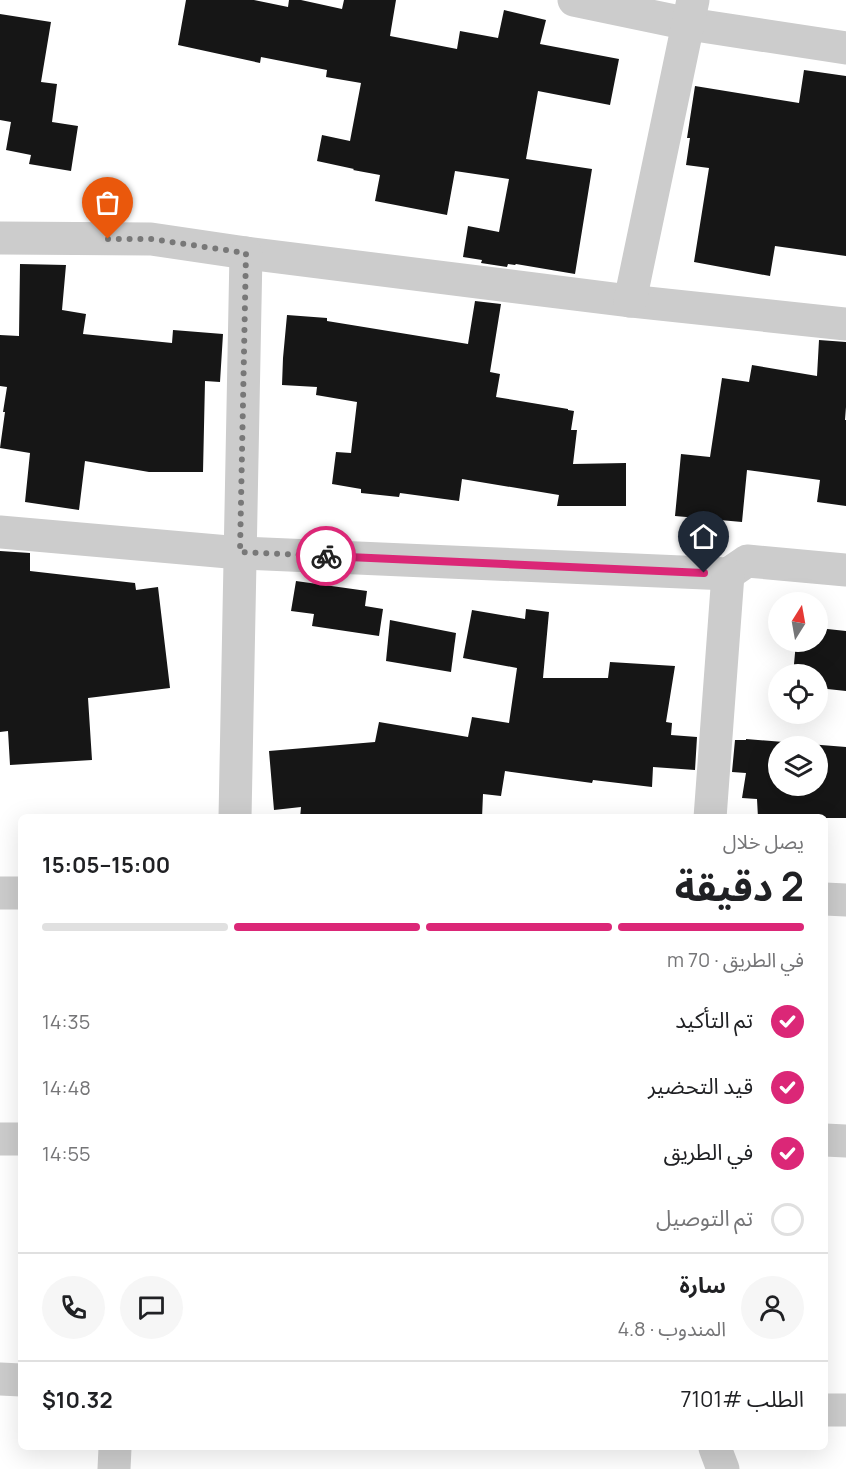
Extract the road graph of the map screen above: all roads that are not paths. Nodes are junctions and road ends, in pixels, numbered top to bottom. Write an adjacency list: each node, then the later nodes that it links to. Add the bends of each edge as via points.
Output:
1 (574, 0): 2 (street)
2 (691, 12): 3 (street); 6 (street)
3 (846, 48)
4 (0, 238): 5 (street, via 151,239)
5 (246, 253): 6 (street); 9 (street)
6 (630, 301): 7 (street)
7 (846, 324)
8 (0, 532): 9 (street)
9 (240, 552): 11 (street); 12 (street)
10 (846, 570): 11 (street, via 747,561)
11 (728, 574): 13 (street)
12 (235, 814)
13 (710, 814)
14 (0, 893): 15 (street)
15 (18, 893)
16 (828, 899): 17 (street)
17 (846, 900)
18 (0, 1139): 19 (street)
19 (18, 1140)
20 (828, 1140): 21 (street)
21 (846, 1141)
22 (0, 1379): 23 (street)
23 (18, 1380)
24 (828, 1410): 25 (street)
25 (846, 1410)
26 (115, 1450): 28 (street)
27 (717, 1450): 29 (street)
28 (114, 1469)
29 (723, 1469)

